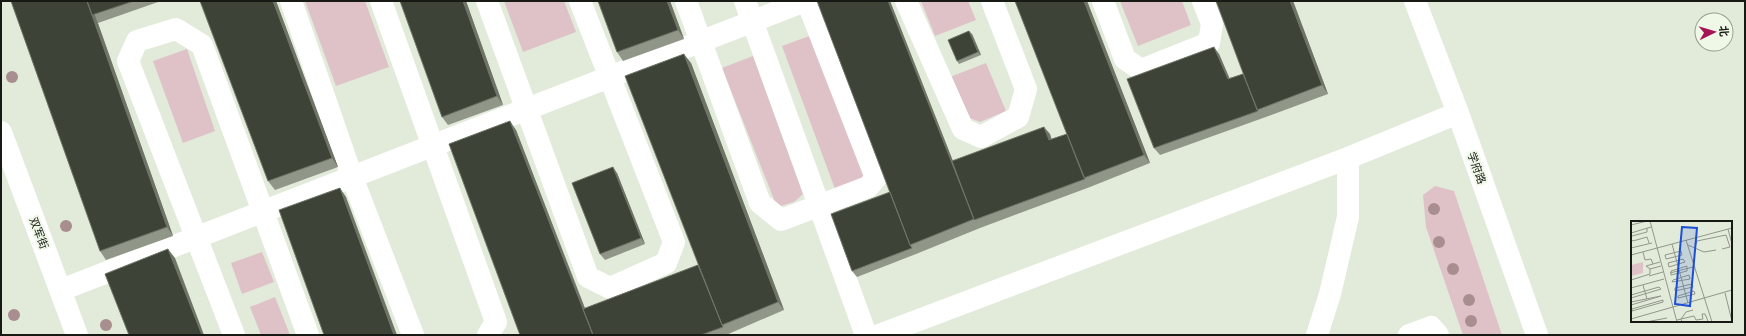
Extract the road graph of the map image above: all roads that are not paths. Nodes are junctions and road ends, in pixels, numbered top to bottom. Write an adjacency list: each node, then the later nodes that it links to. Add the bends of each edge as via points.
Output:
1 (291, 1): 21 (street)
2 (381, 1): 19 (street)
3 (487, 1): 16 (street)
4 (580, 1): 15 (street)
5 (686, 1): 14 (street)
6 (745, 1): 13 (street)
7 (806, 1): 13 (street); 22 (street, via 876,178 868,187)
8 (906, 1): 9 (street, via 963,129 981,137 1018,117 1026,89)
9 (992, 1)
10 (1103, 1): 11 (street, via 1125,59 1141,70 1209,43 1212,24)
11 (1203, 1)
12 (1415, 1): 17 (street, 学府路)
13 (752, 22): 14 (street); 22 (street)
14 (701, 42): 15 (street); 22 (street, via 760,203 780,220)
15 (610, 78): 16 (street); 16 (street, via 674,242 666,263 610,288 588,277)
16 (527, 110): 19 (street)
17 (1458, 113): 20 (street); 36 (street, 学府路)
18 (1, 132): 25 (street, 双军街)
19 (433, 146): 21 (street); 30 (street, via 496,322)
20 (1348, 158): 32 (street); 33 (street, via 1348,217 1330,294)
21 (352, 177): 23 (street); 29 (street)
22 (819, 206): 31 (street)
23 (263, 211): 24 (street); 24 (street, via 202,45 176,29 137,41 128,61); 28 (street)
24 (196, 238): 25 (street); 27 (street)
25 (61, 290): 26 (street, 双军街)
26 (77, 335)
27 (234, 335)
28 (308, 335)
29 (413, 335)
30 (488, 335)
31 (866, 335)
32 (879, 335)
33 (1317, 335)
34 (1409, 335): 35 (street, via 1431,327)
35 (1438, 335)
36 (1537, 335)

